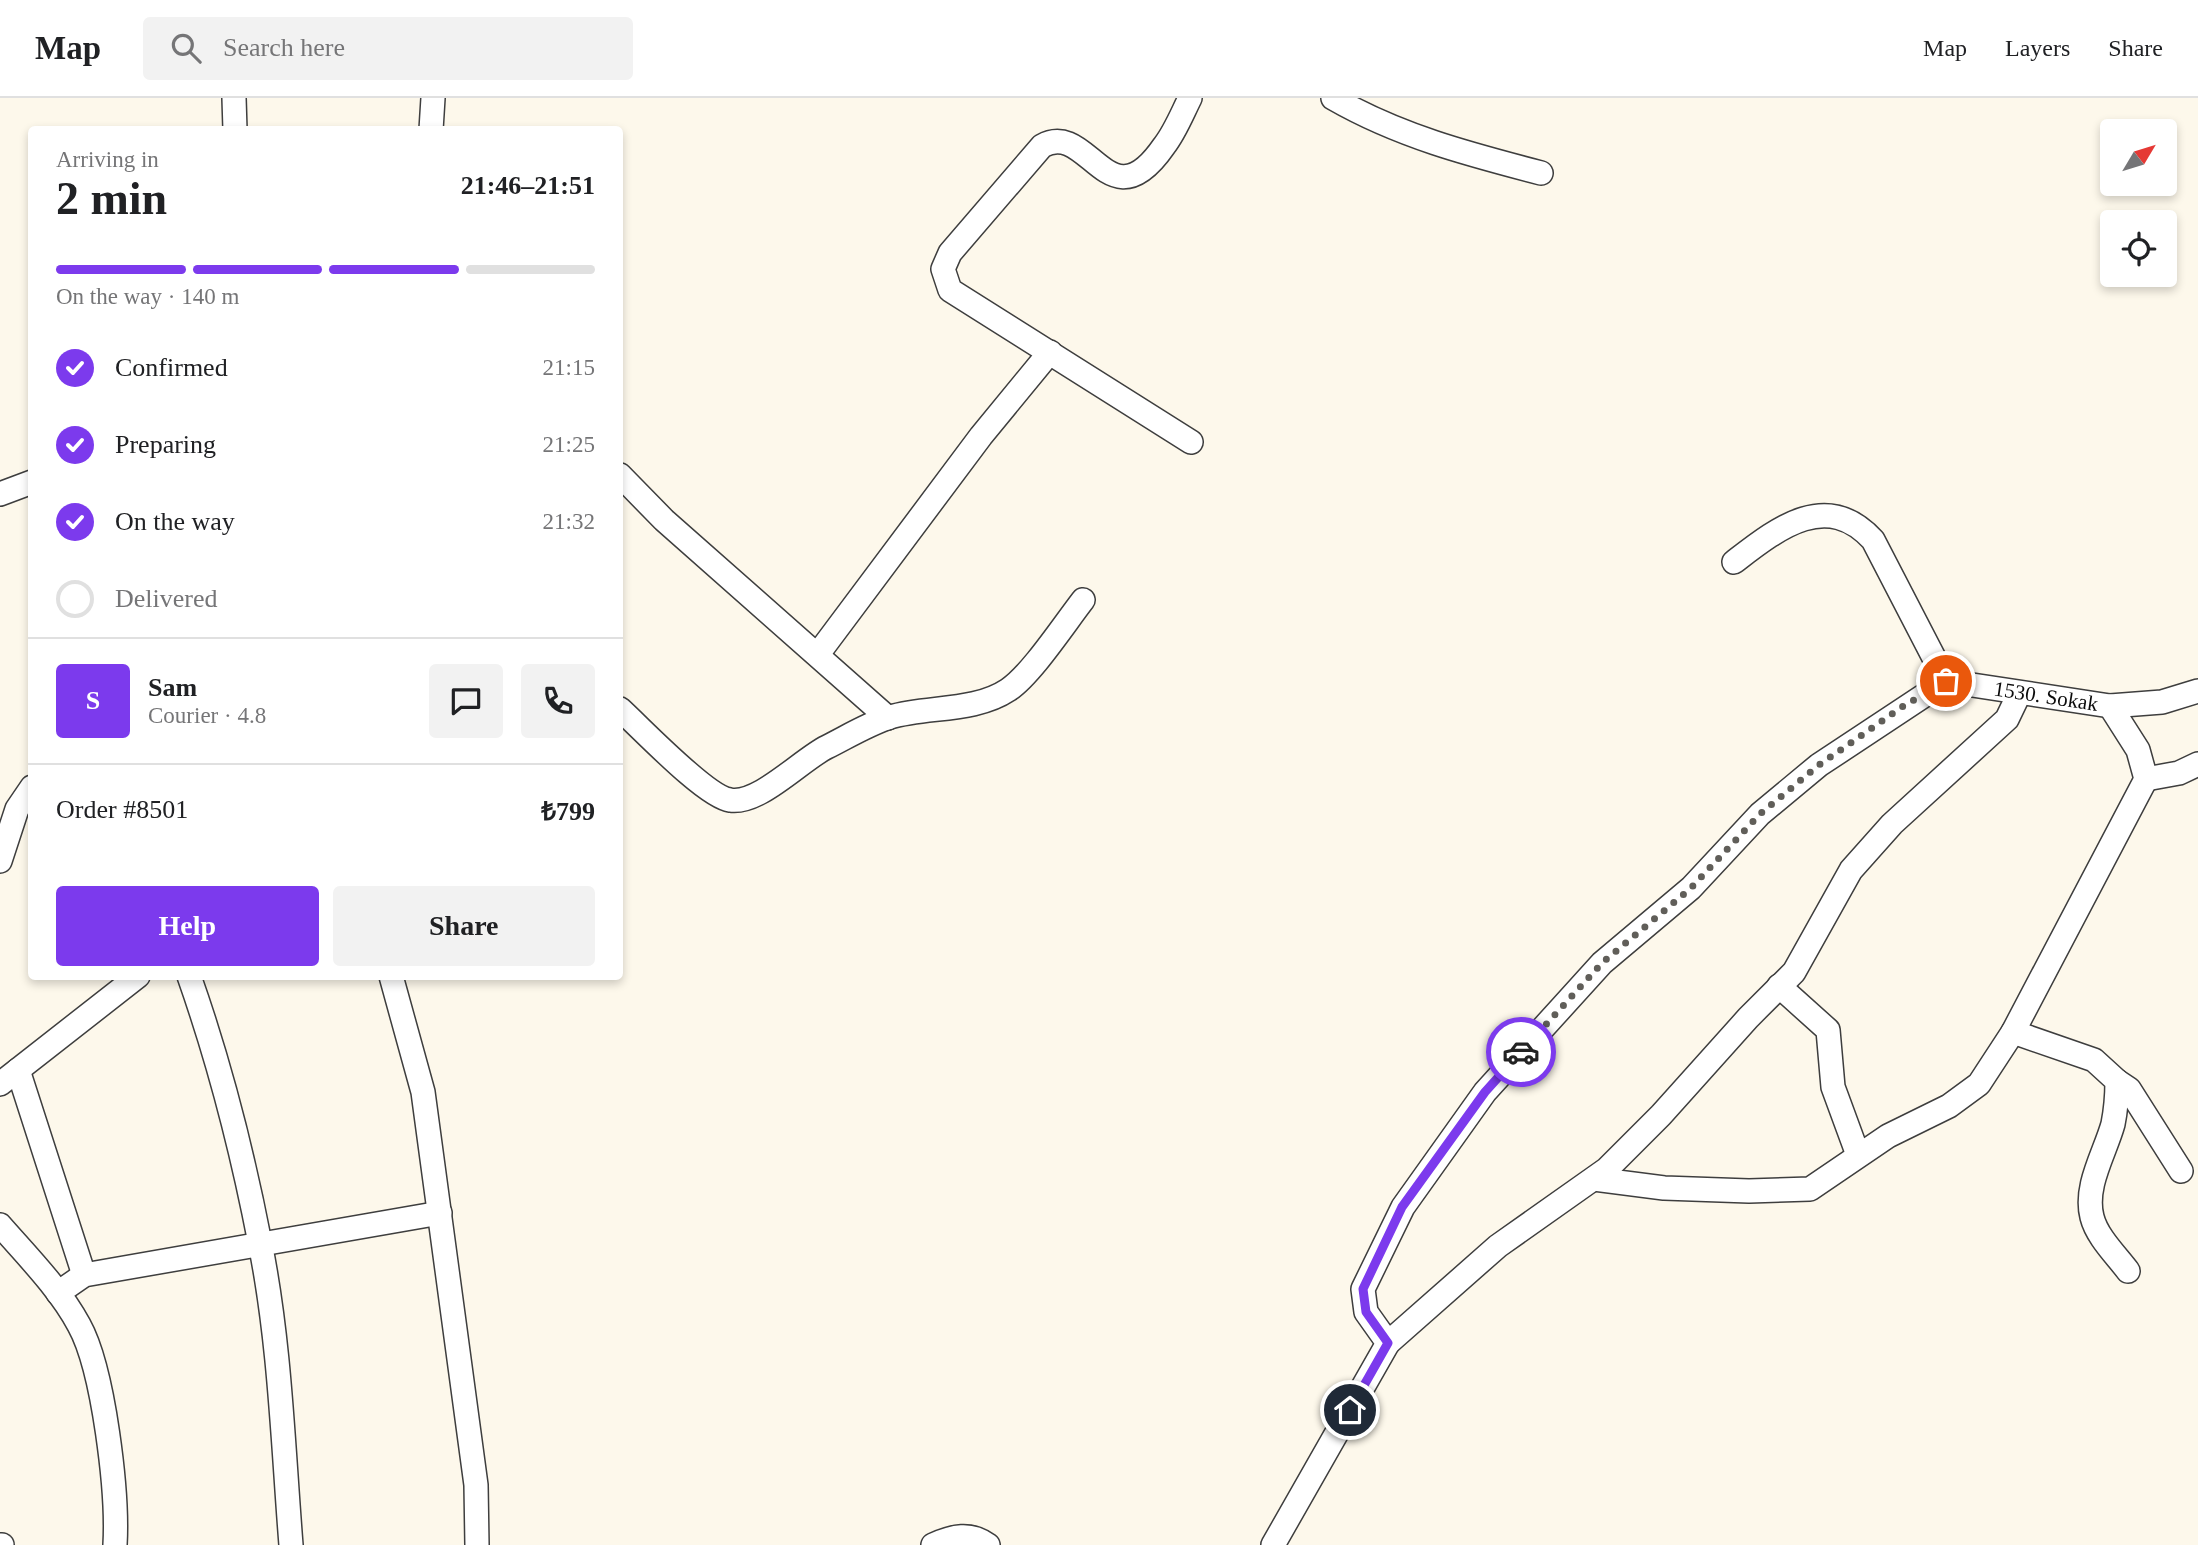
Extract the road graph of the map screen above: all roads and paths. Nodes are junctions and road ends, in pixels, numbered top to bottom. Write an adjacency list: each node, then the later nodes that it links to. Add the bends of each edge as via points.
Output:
1 (234, 98): 5 (street)
2 (433, 98): 6 (street)
3 (1190, 98): 8 (street, via 1164,147 1142,171 1128,178 1112,176 1064,142 1042,146 945,261 944,276 950,289)
4 (1333, 98): 7 (street, via 1430,143)
5 (235, 126)
6 (431, 126)
7 (1541, 173)
8 (1050, 352): 9 (street); 15 (street, via 981,436)
9 (1191, 442)
10 (623, 478): 15 (street, via 664,520)
11 (28, 484): 12 (street)
12 (0, 494)
13 (1734, 562): 16 (street, via 1796,522 1829,514 1854,523 1873,540)
14 (1083, 600): 21 (street, via 1007,691 983,703)
15 (818, 654): 21 (street)
16 (1946, 681): 18 (street, 1530. Sokak); 42 (street, via 1819,765 1760,814 1691,888 1602,963 1485,1092 1402,1207 1363,1289 1366,1312)
17 (2198, 691): 19 (street, 1530. Sokak, via 2162,702)
18 (2019, 694): 19 (street, 1530. Sokak); 29 (street, via 2007,719 1892,824 1851,870 1811,947)
19 (2110, 706): 23 (street, via 2138,750)
20 (623, 712): 21 (street, via 711,792 731,801 755,794 823,749)
21 (888, 718)
22 (2198, 764): 23 (street, via 2179,774)
23 (2146, 779): 30 (street)
24 (28, 793): 25 (street, via 17,810)
25 (0, 861)
26 (133, 980): 31 (street)
27 (190, 980): 38 (street, via 208,1029)
28 (392, 980): 36 (street, via 423,1092)
29 (1779, 986): 33 (street, via 1828,1030 1833,1087); 35 (street, via 1661,1115)
30 (2013, 1032): 32 (street, via 2094,1060); 33 (street, via 1979,1084 1949,1106)
31 (9, 1077): 40 (street)
32 (2117, 1081): 34 (street, via 2129,1089); 39 (street, via 2112,1126 2092,1182 2092,1217 2104,1241)
33 (1858, 1155): 35 (street, via 1810,1189 1664,1188)
34 (2181, 1171)
35 (1594, 1179): 42 (street, via 1499,1246)
36 (440, 1213): 38 (street); 45 (street, via 476,1485)
37 (0, 1225): 41 (street)
38 (260, 1244): 40 (street); 44 (street, via 272,1324)
39 (2128, 1270)
40 (84, 1275): 41 (street)
41 (58, 1293): 43 (street, via 92,1354 117,1505)
42 (1388, 1343): 48 (street)
43 (115, 1545)
44 (291, 1545)
45 (477, 1545)
46 (933, 1545): 47 (street, via 962,1535)
47 (988, 1545)
48 (1273, 1545)

